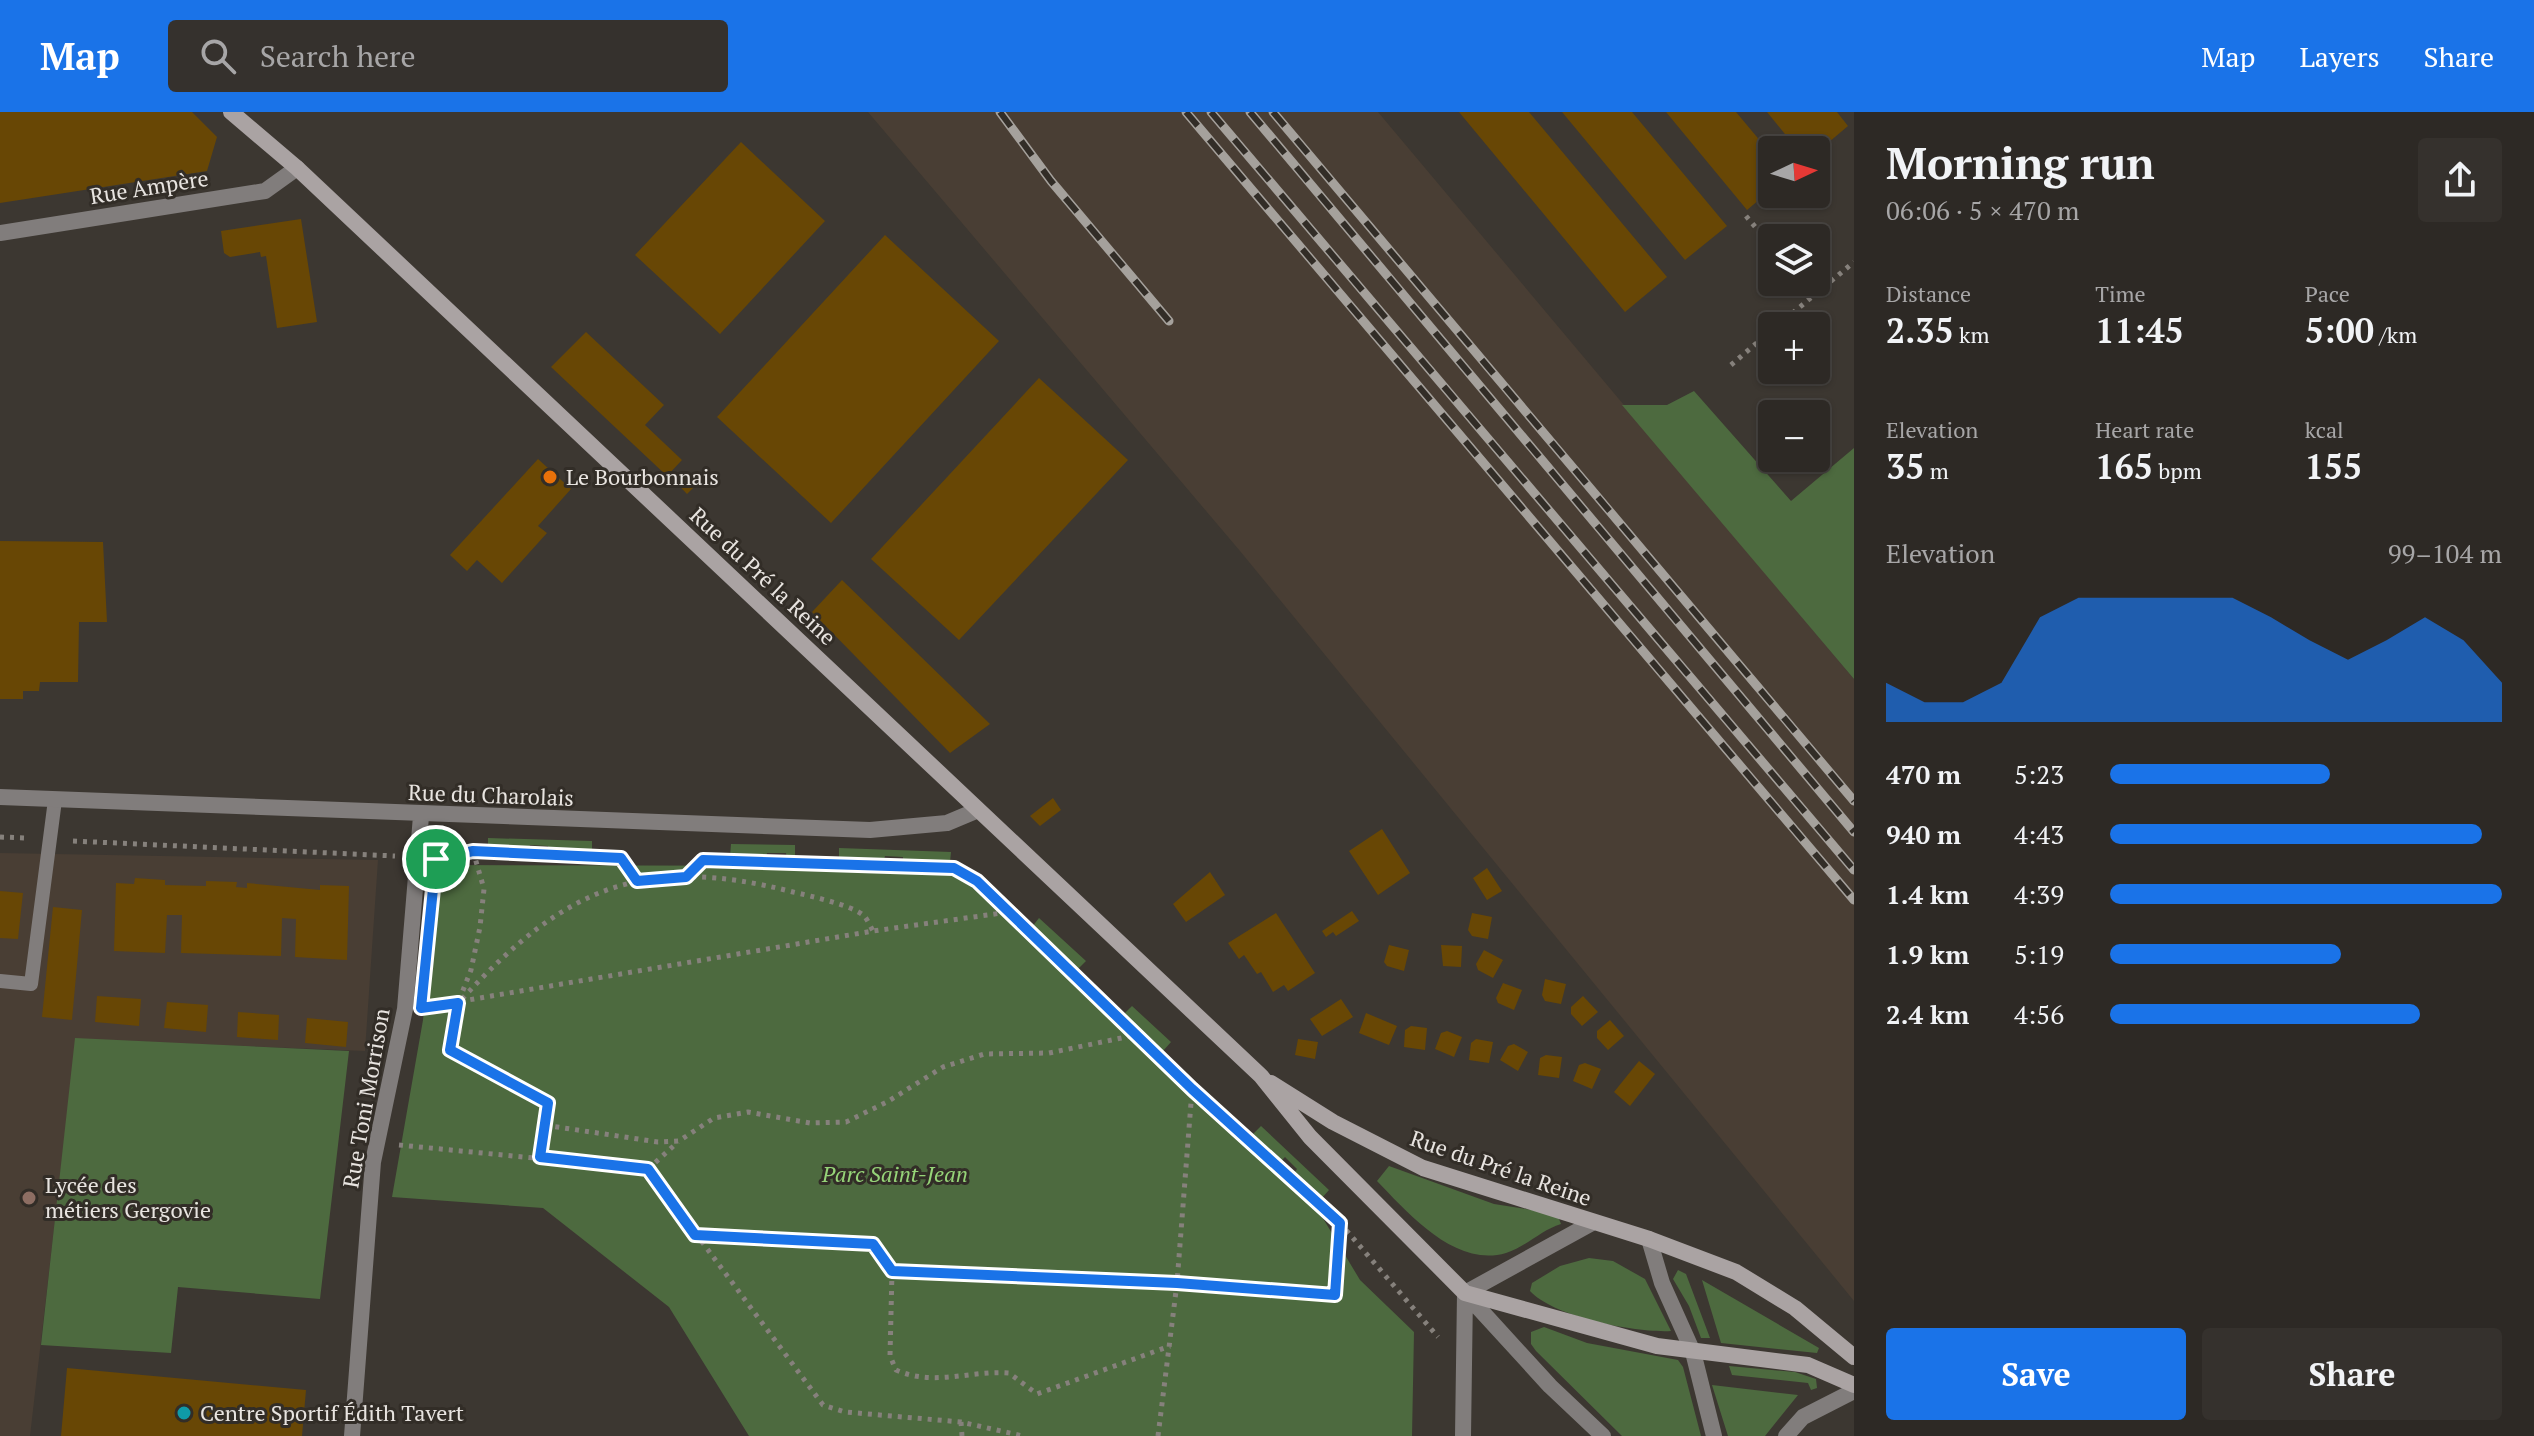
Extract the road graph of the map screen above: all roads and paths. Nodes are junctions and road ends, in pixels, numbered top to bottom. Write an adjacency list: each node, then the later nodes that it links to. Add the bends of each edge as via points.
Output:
1 (231, 112): 2 (main road, Rue du Pré la Reine)
2 (297, 168): 5 (street, Rue Ampère, via 265,191); 14 (main road, Rue du Pré la Reine)
3 (1746, 216): 4 (path)
4 (1758, 230)
5 (0, 233)
6 (1854, 262): 7 (path)
7 (1830, 282)
8 (1814, 296): 9 (path)
9 (1794, 312)
10 (1758, 342): 11 (path)
11 (1731, 365)
12 (0, 797): 13 (street, Rue du Charolais)
13 (55, 800): 15 (street, Rue du Charolais); 17 (lane)
14 (978, 810): 15 (street, Rue du Charolais, via 947,823 870,830); 29 (main road, Rue du Pré la Reine)
15 (421, 816): 49 (street, Rue Toni Morrison, via 405,1009 373,1162)
16 (0, 837): 17 (path)
17 (51, 840): 19 (path); 25 (lane, via 31,984)
18 (473, 851): 20 (path); 22 (path, via 621,858); 27 (path, via 484,889 471,970)
19 (402, 856)
20 (436, 859)
21 (686, 877): 22 (path); 23 (path, via 703,860 954,868 977,881); 24 (path, via 814,898 863,915)
22 (637, 881): 27 (path, via 592,894 538,924)
23 (1009, 912): 24 (path, bridge); 28 (path)
24 (873, 931): 27 (path, bridge)
25 (0, 981)
26 (422, 993): 27 (path, bridge, via 421,1008)
27 (458, 1003): 31 (path, via 450,1050 548,1103)
28 (1136, 1035): 30 (path); 32 (path, via 1049,1053 970,1058 943,1067 846,1122 810,1123 748,1112 714,1118)
29 (1261, 1076): 37 (main road, Rue du Pré la Reine, via 1333,1122 1423,1168); 42 (main road, Rue du Pré la Reine, via 1310,1137)
30 (1192, 1089): 36 (path); 41 (path)
31 (544, 1125): 32 (path, via 643,1141); 34 (path)
32 (679, 1141): 35 (path)
33 (395, 1145): 34 (path)
34 (540, 1157): 35 (path)
35 (648, 1169): 38 (path)
36 (1340, 1223): 41 (path, via 1335,1295); 44 (path, via 1438,1335)
37 (1592, 1223): 39 (main road, Rue du Pré la Reine); 42 (street)
38 (695, 1235): 40 (path, via 873,1244); 48 (path, via 823,1405 845,1412)
39 (1649, 1239): 45 (street); 46 (main road, Rue du Pré la Reine, via 1711,1261 1774,1293)
40 (892, 1271): 41 (path); 43 (path, via 890,1356 896,1370 926,1380 1009,1373 1037,1394)
41 (1177, 1283): 43 (path)
42 (1465, 1293): 45 (main road, Rue du Pré la Reine); 53 (street); 54 (street, Rue du Pré la Reine)
43 (1170, 1346): 52 (path)
44 (1438, 1350)
45 (1693, 1352): 47 (main road, Rue du Pré la Reine, via 1808,1365); 55 (street)
46 (1854, 1357)
47 (1854, 1388): 56 (street, via 1803,1417)
48 (961, 1422): 50 (path); 51 (path)
49 (352, 1436)
50 (962, 1436)
51 (1023, 1436)
52 (1158, 1436)
53 (1463, 1436)
54 (1603, 1436)
55 (1714, 1436)
56 (1786, 1436)

